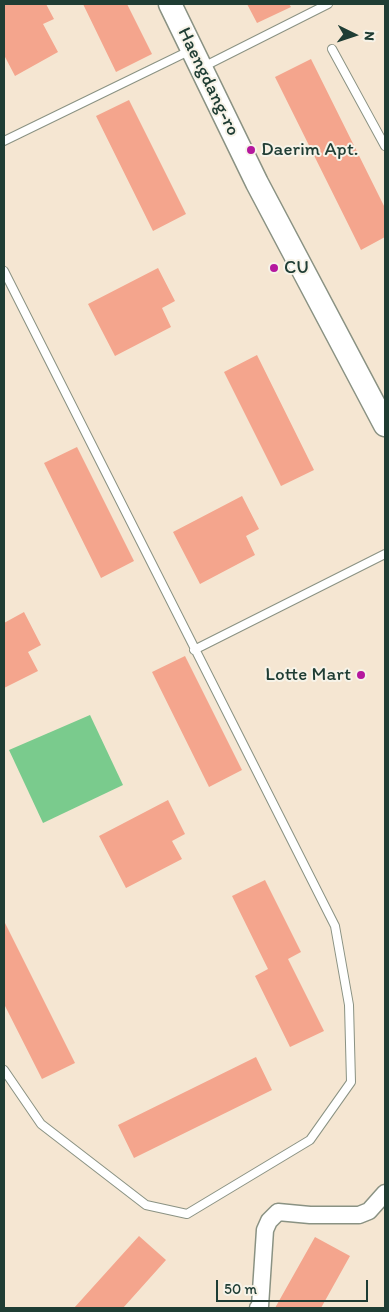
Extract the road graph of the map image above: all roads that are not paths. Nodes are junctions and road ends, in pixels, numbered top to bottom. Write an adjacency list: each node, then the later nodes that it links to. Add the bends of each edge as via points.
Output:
1 (170, 4): 4 (main road, Haengdang-ro)
2 (328, 4): 4 (lane)
3 (332, 49): 6 (lane)
4 (197, 59): 5 (lane); 8 (main road, Haengdang-ro, via 257,183)
5 (4, 141)
6 (385, 146)
7 (4, 271): 10 (lane)
8 (385, 425)
9 (385, 554): 10 (lane)
10 (194, 650): 11 (lane, via 335,926 350,1005 350,1082 310,1140 186,1214 146,1205 40,1124)
11 (4, 1070)
12 (385, 1193): 13 (street, via 369,1211 359,1215 278,1212 265,1230)
13 (258, 1308)

